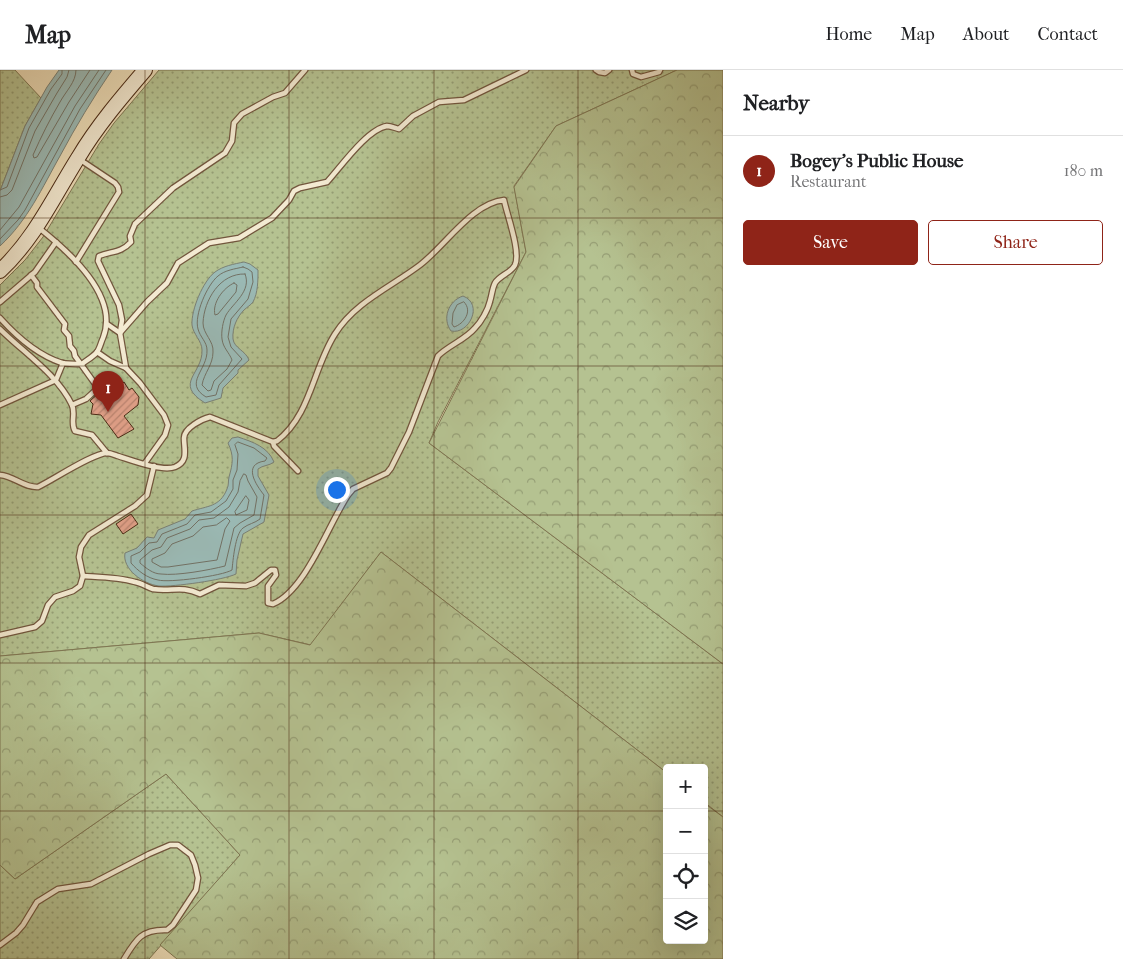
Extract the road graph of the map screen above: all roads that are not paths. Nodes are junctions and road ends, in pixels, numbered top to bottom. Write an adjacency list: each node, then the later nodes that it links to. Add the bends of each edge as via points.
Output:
1 (145, 70): 8 (street, via 106,117)
2 (305, 70): 18 (lane, via 285,93 242,114 234,124 232,142 225,154 173,188 135,224 131,242 124,250 100,256 98,261 119,305)
3 (526, 70): 18 (lane, via 464,100 439,102 399,129 389,126 379,129 350,153 327,182 294,191 272,218 239,238 209,243 178,263 167,283)
4 (596, 70): 5 (lane, via 605,73)
5 (609, 70)
6 (632, 70): 7 (lane, via 633,74 641,77)
7 (660, 70)
8 (78, 158): 9 (street); 11 (lane, via 115,183 119,192)
9 (38, 227): 10 (lane); 12 (street)
10 (56, 242): 11 (lane); 13 (lane)
11 (76, 262): 16 (lane, via 96,286 106,310)
12 (0, 271)
13 (31, 275): 14 (lane); 21 (lane, via 65,324 70,346)
14 (0, 302)
15 (0, 318): 20 (lane, via 39,353)
16 (107, 324): 18 (lane); 19 (lane)
17 (0, 329): 23 (lane)
18 (120, 333): 22 (lane)
19 (97, 352): 21 (lane); 22 (lane)
20 (63, 363): 21 (lane); 23 (lane)
21 (82, 364): 25 (lane, via 98,388 86,399)
22 (126, 368): 28 (lane, via 164,415 168,425)
23 (56, 380): 24 (lane); 25 (lane)
24 (0, 405)
25 (72, 405): 27 (lane, via 75,431 92,435)
26 (273, 442): 29 (lane, via 210,417 185,433 185,456 181,464 170,468); 30 (lane); 32 (lane, via 282,437 301,413 334,334 347,319 365,302 421,264 477,212 494,201 504,200 517,253 516,263 496,281 490,302 476,328 438,356 408,432 387,474 348,495 307,569 286,596 273,604 268,603 268,586 276,574 275,570 246,586 219,585 200,594 186,588 168,590 107,577)
27 (107, 453): 28 (lane); 31 (lane, via 90,458 38,487 31,488)
28 (145, 463): 29 (lane)
29 (154, 466): 32 (lane, via 147,494 135,506 89,535 81,547 79,557)
30 (298, 471)
31 (0, 475)
32 (83, 576): 33 (lane, via 80,586 55,597 35,627)
33 (0, 635)
34 (0, 945): 35 (lane, via 23,925 37,902 58,889 91,884 149,854 178,845 191,855 195,865 196,890 173,925 167,930 153,929 145,933)
35 (124, 959)

